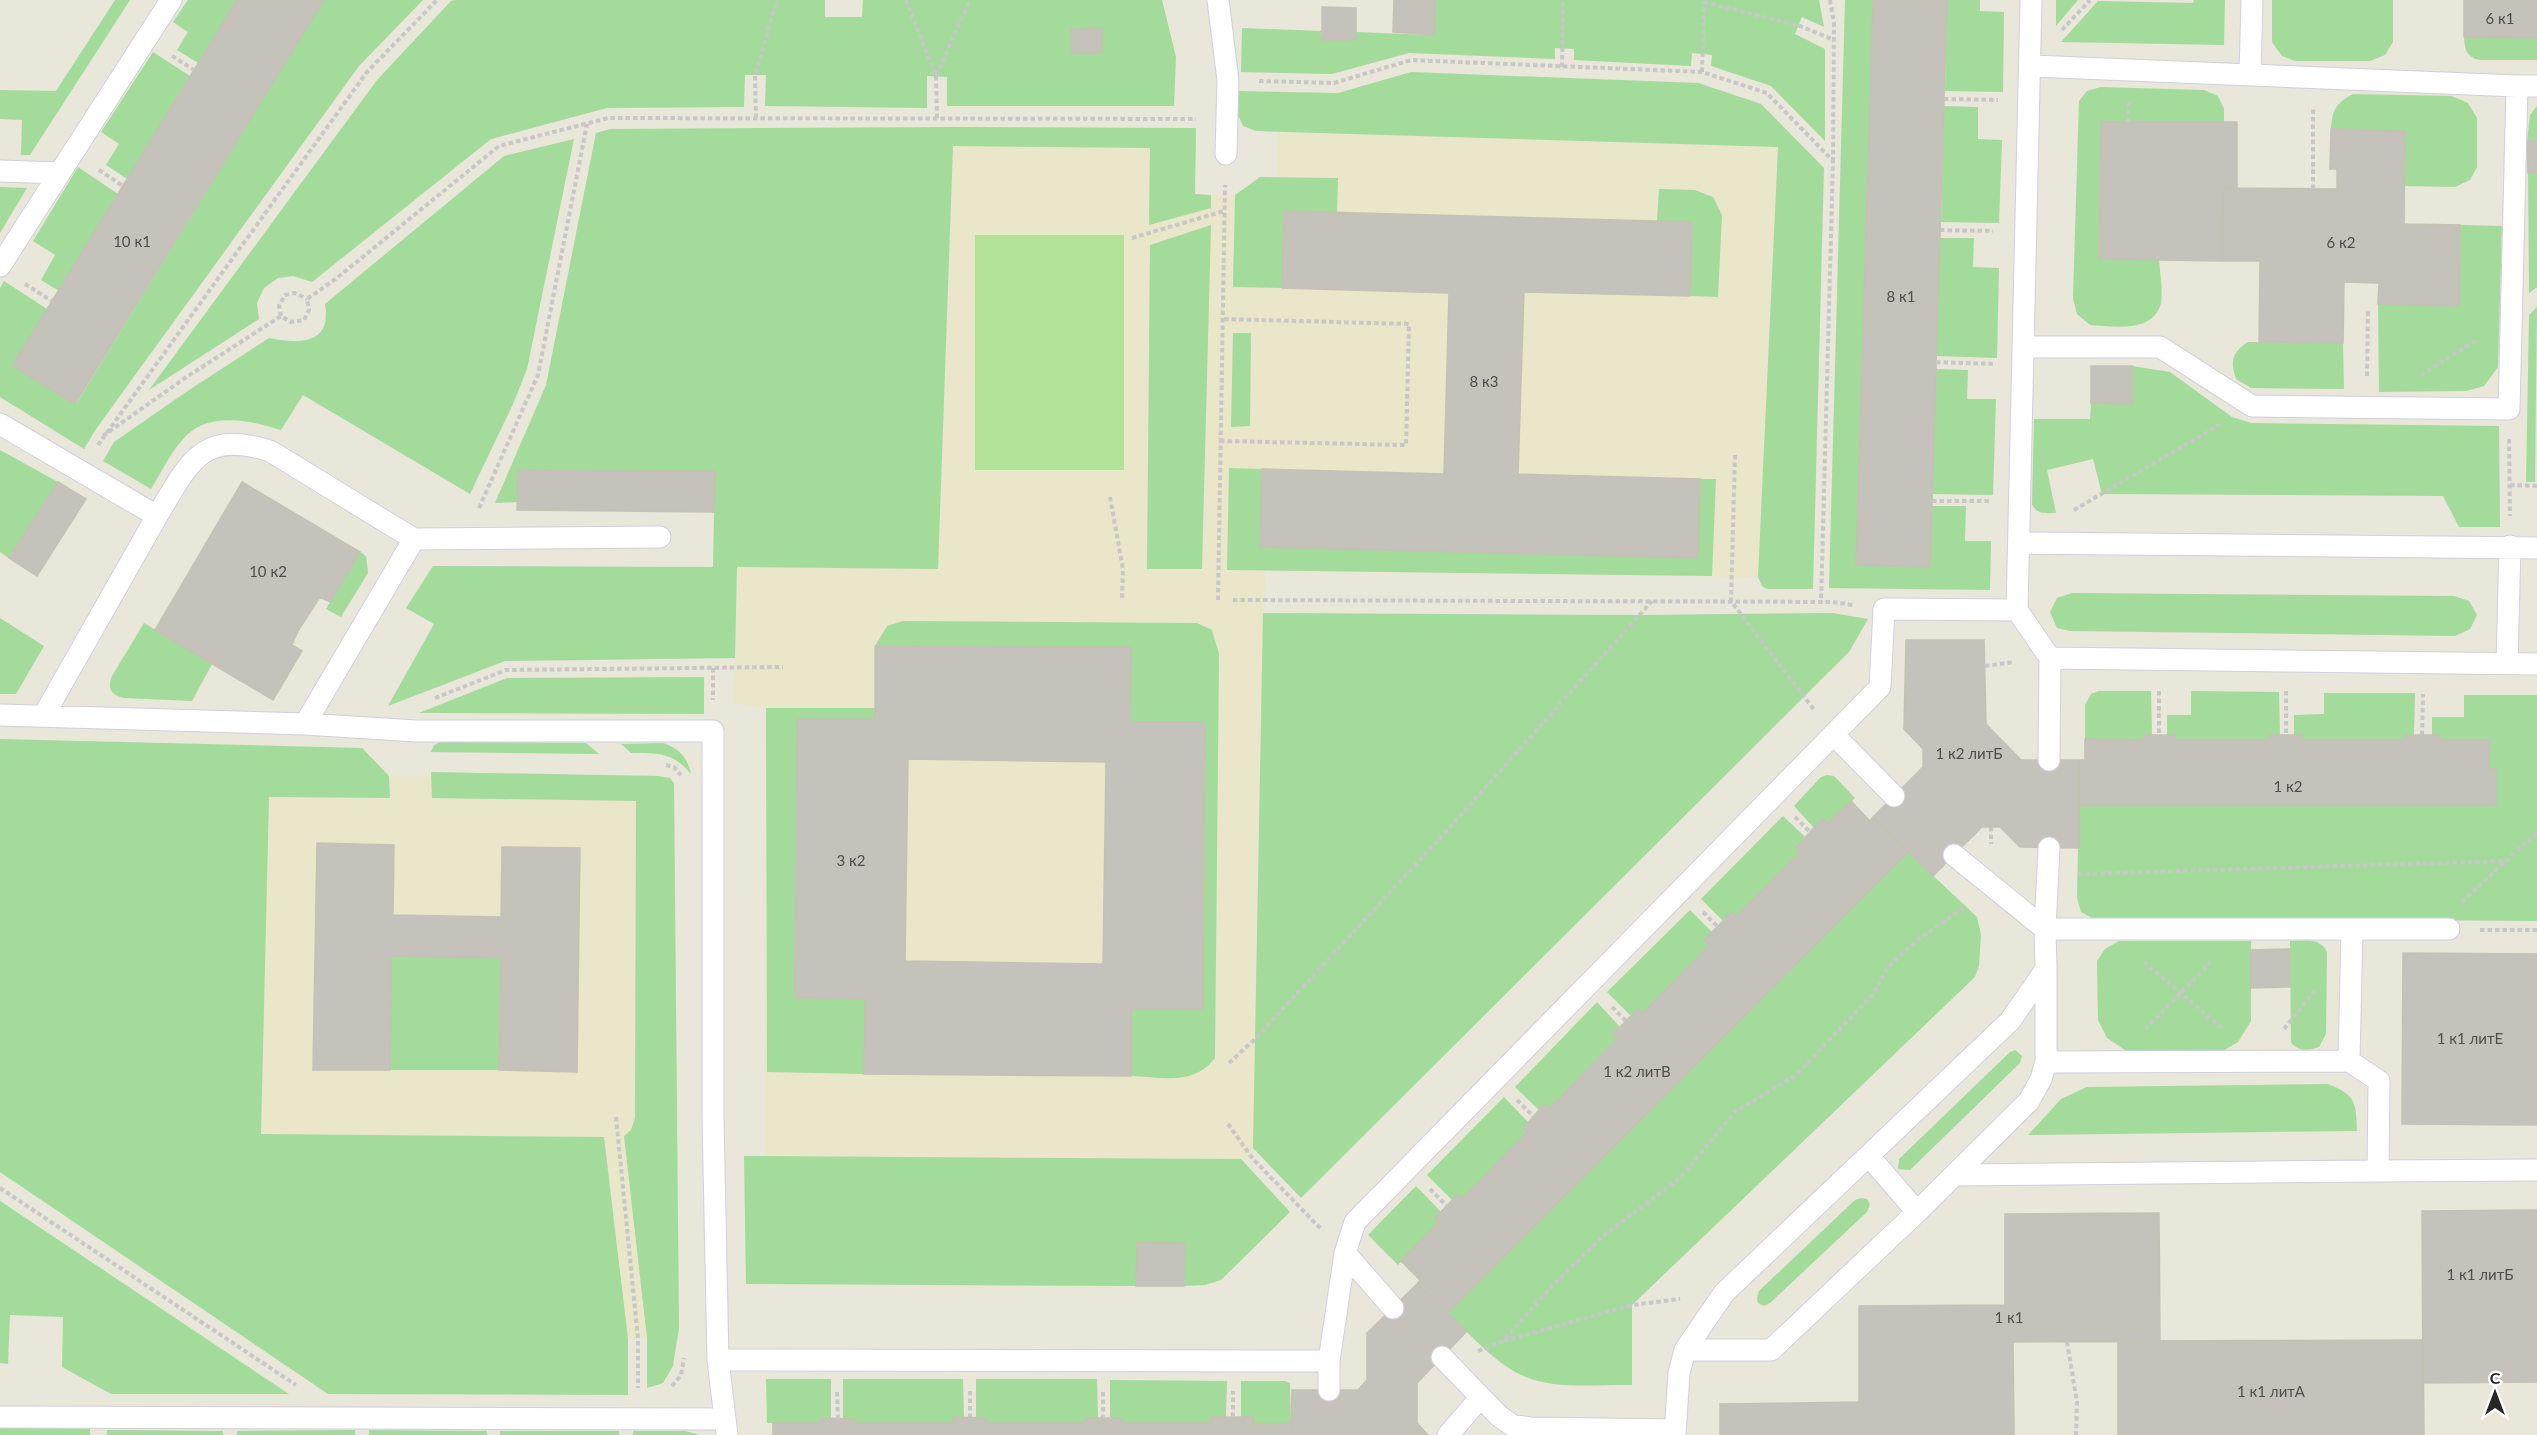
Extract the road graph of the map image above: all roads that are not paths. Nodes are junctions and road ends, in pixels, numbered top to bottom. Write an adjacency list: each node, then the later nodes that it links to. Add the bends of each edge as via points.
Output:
1 (171, 0): 10 (lane)
2 (1218, 0): 8 (lane, via 1228,80)
3 (2031, 0): 5 (lane)
4 (2252, 0): 6 (lane)
5 (2030, 66): 6 (lane); 12 (lane)
6 (2250, 74): 7 (lane)
7 (2527, 86): 12 (lane, via 2509,409 2252,406 2160,347)
8 (1226, 154)
9 (0, 171): 10 (lane)
10 (59, 173): 11 (lane)
11 (0, 266)
12 (2024, 356): 17 (lane)
13 (0, 424): 14 (lane)
14 (157, 516): 16 (lane, via 189,464 203,451 227,443 248,444 270,451); 25 (lane)
15 (660, 537): 16 (lane)
16 (414, 539): 26 (lane)
17 (2019, 543): 18 (lane); 20 (lane)
18 (2510, 546): 19 (lane); 22 (lane)
19 (2537, 548)
20 (2017, 610): 21 (lane); 27 (lane, via 1884,609 1880,687)
21 (2050, 658): 22 (lane); 28 (lane)
22 (2507, 663): 23 (lane)
23 (2537, 664)
24 (0, 715): 25 (lane)
25 (44, 715): 26 (lane)
26 (305, 724): 46 (lane, via 416,731 713,731 713,1118)
27 (1833, 735): 29 (lane); 43 (lane, via 1356,1222)
28 (2049, 760)
29 (1894, 796)
30 (2049, 848): 32 (lane)
31 (1954, 855): 32 (lane)
32 (2045, 928): 33 (lane); 35 (lane)
33 (2352, 929): 34 (lane); 36 (lane)
34 (2441, 929)
35 (2046, 969): 37 (lane); 38 (lane, via 2010,1022)
36 (2349, 1061): 37 (lane); 40 (lane, via 2379,1081)
37 (2046, 1062): 41 (lane, via 2029,1101)
38 (1869, 1156): 42 (lane); 45 (lane, via 1724,1293)
39 (2537, 1170): 40 (lane)
40 (2378, 1171): 41 (lane)
41 (1954, 1175): 42 (lane)
42 (1917, 1212): 45 (lane, via 1772,1350)
43 (1345, 1253): 44 (lane); 48 (lane)
44 (1393, 1308)
45 (1684, 1350): 53 (lane)
46 (718, 1360): 48 (lane); 52 (lane)
47 (1445, 1360): 50 (lane)
48 (1329, 1361): 49 (lane)
49 (1329, 1390)
50 (1480, 1398): 53 (lane, via 1512,1425); 54 (lane)
51 (0, 1417): 52 (lane, via 639,1410)
52 (725, 1427)
53 (1675, 1432)
54 (1449, 1435)

